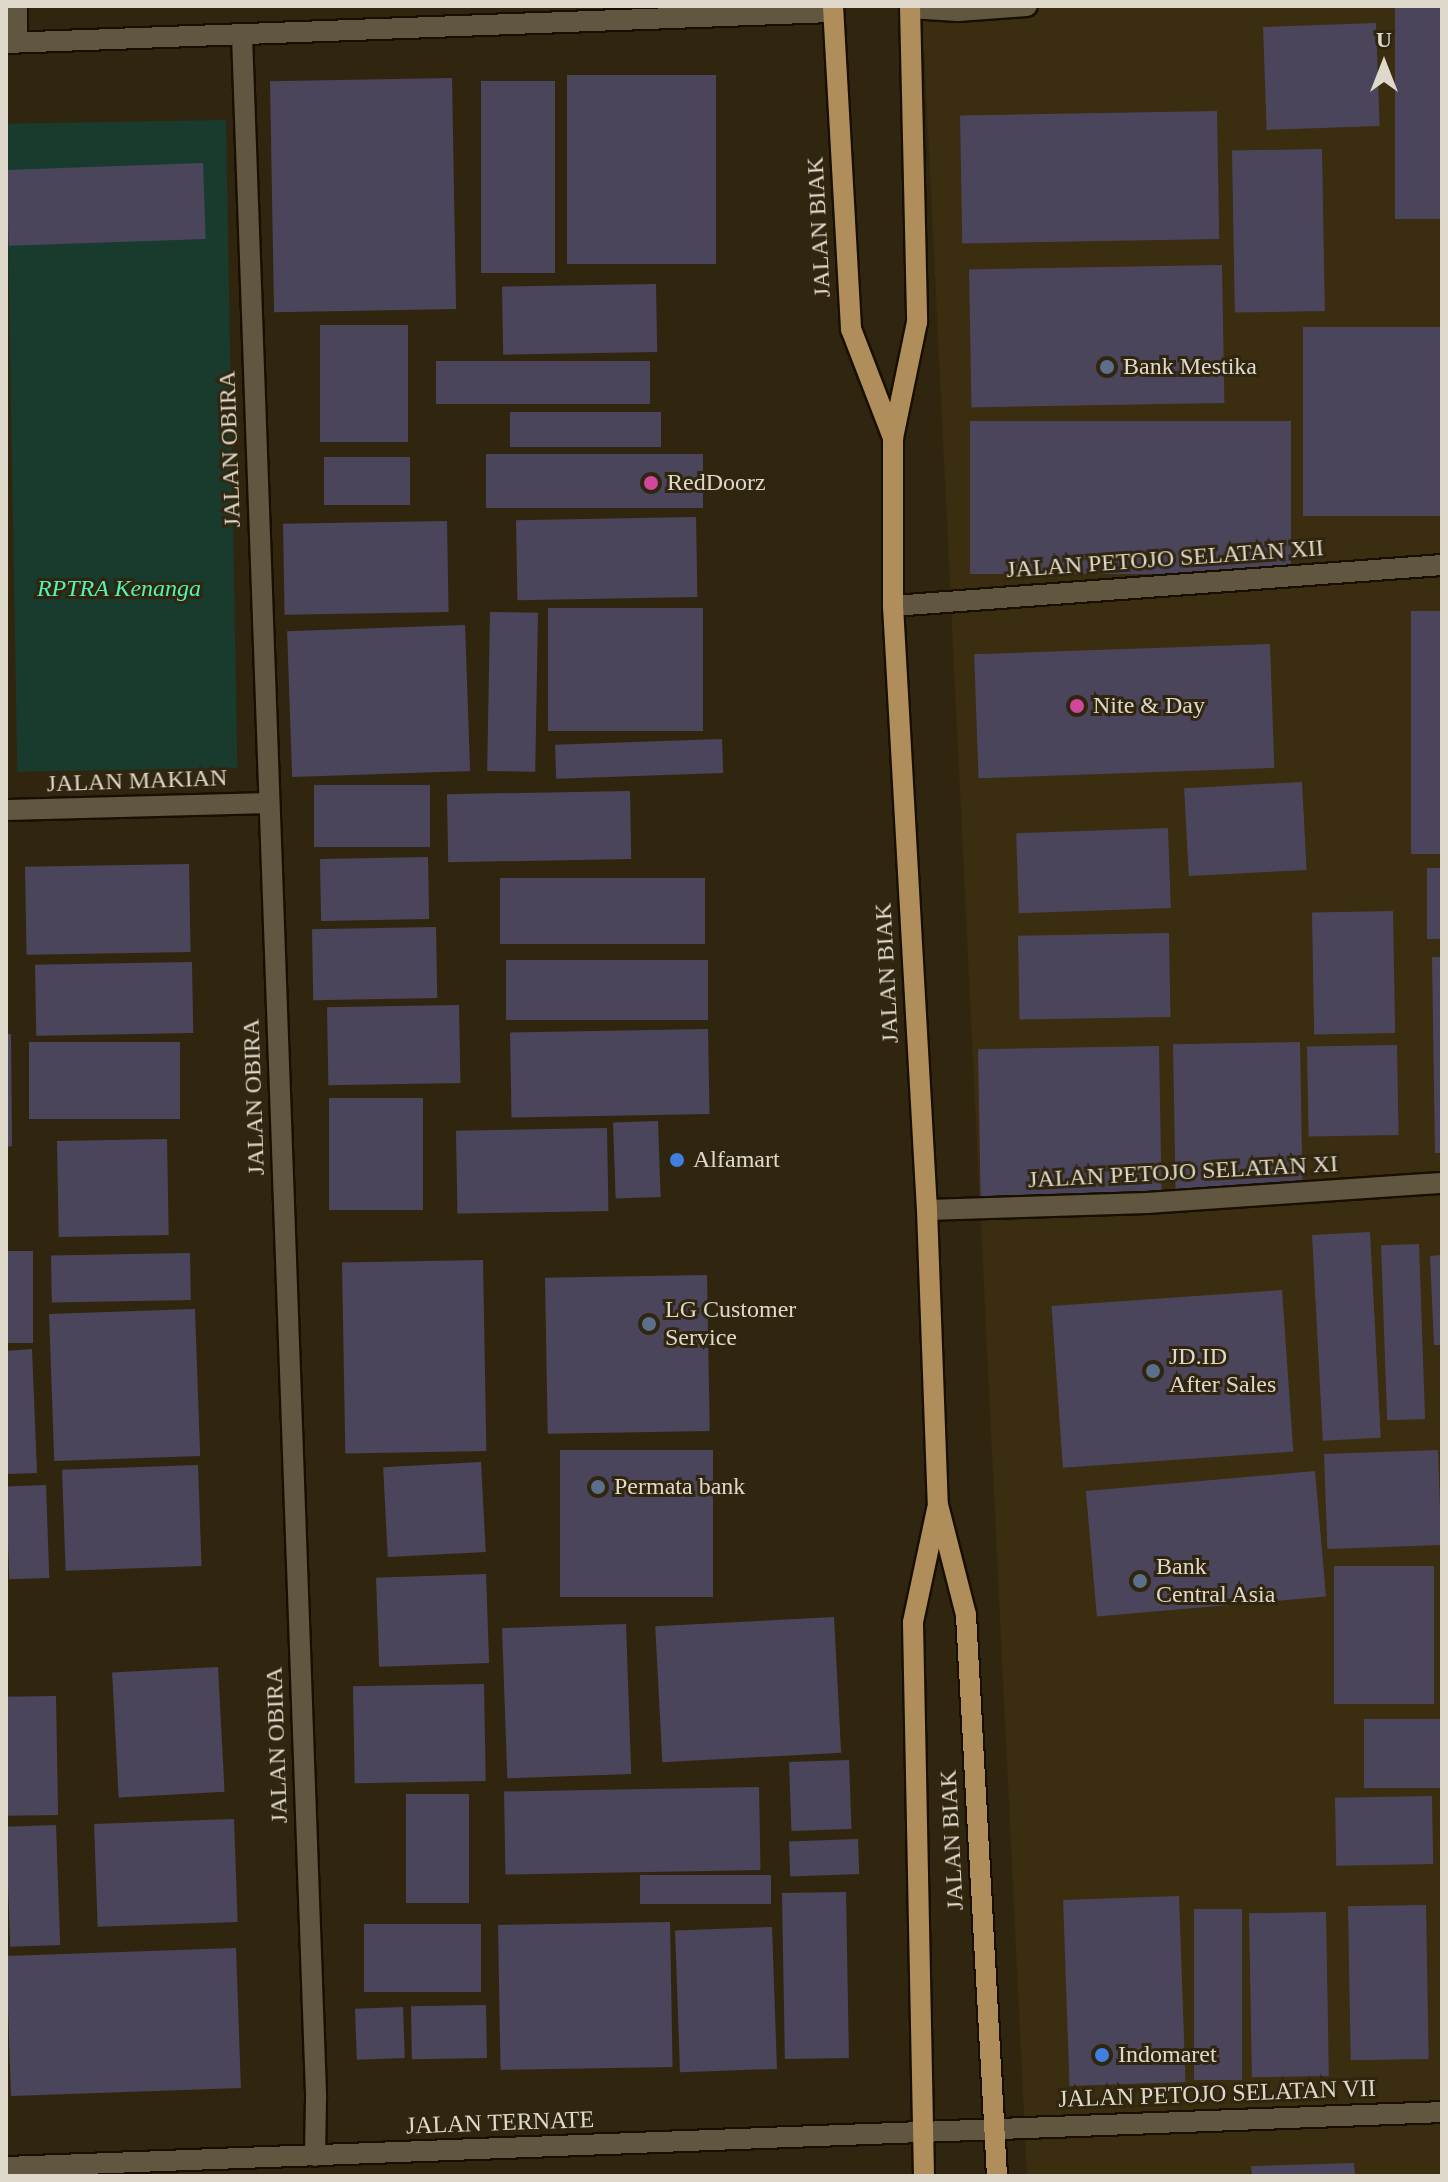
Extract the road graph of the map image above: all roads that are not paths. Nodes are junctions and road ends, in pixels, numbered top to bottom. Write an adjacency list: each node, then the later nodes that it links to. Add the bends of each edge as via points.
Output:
1 (17, 6): 6 (street)
2 (1027, 6): 3 (street, via 958,11)
3 (910, 7): 7 (main road, JALAN BIAK, via 917,322)
4 (833, 9): 5 (street); 7 (main road, JALAN BIAK, via 851,329)
5 (242, 36): 6 (street); 10 (street, JALAN OBIRA)
6 (12, 42)
7 (893, 438): 9 (main road, JALAN BIAK)
8 (1442, 565): 9 (street, JALAN PETOJO SELATAN XII)
9 (893, 606): 13 (main road, JALAN BIAK)
10 (269, 803): 11 (street, JALAN MAKIAN); 18 (street, JALAN OBIRA)
11 (6, 810)
12 (1442, 1183): 13 (street, JALAN PETOJO SELATAN XI, via 1147,1203)
13 (927, 1210): 14 (main road, JALAN BIAK)
14 (938, 1505): 16 (main road, JALAN BIAK, via 966,1615); 17 (main road, JALAN BIAK, via 913,1622)
15 (1442, 2112): 16 (street, JALAN PETOJO SELATAN VII)
16 (995, 2129): 17 (street, JALAN TERNATE); 21 (main road, JALAN BIAK)
17 (923, 2134): 18 (street, JALAN TERNATE); 20 (main road, JALAN BIAK)
18 (315, 2156): 19 (street, JALAN TERNATE)
19 (6, 2167)
20 (924, 2176)
21 (997, 2176)

